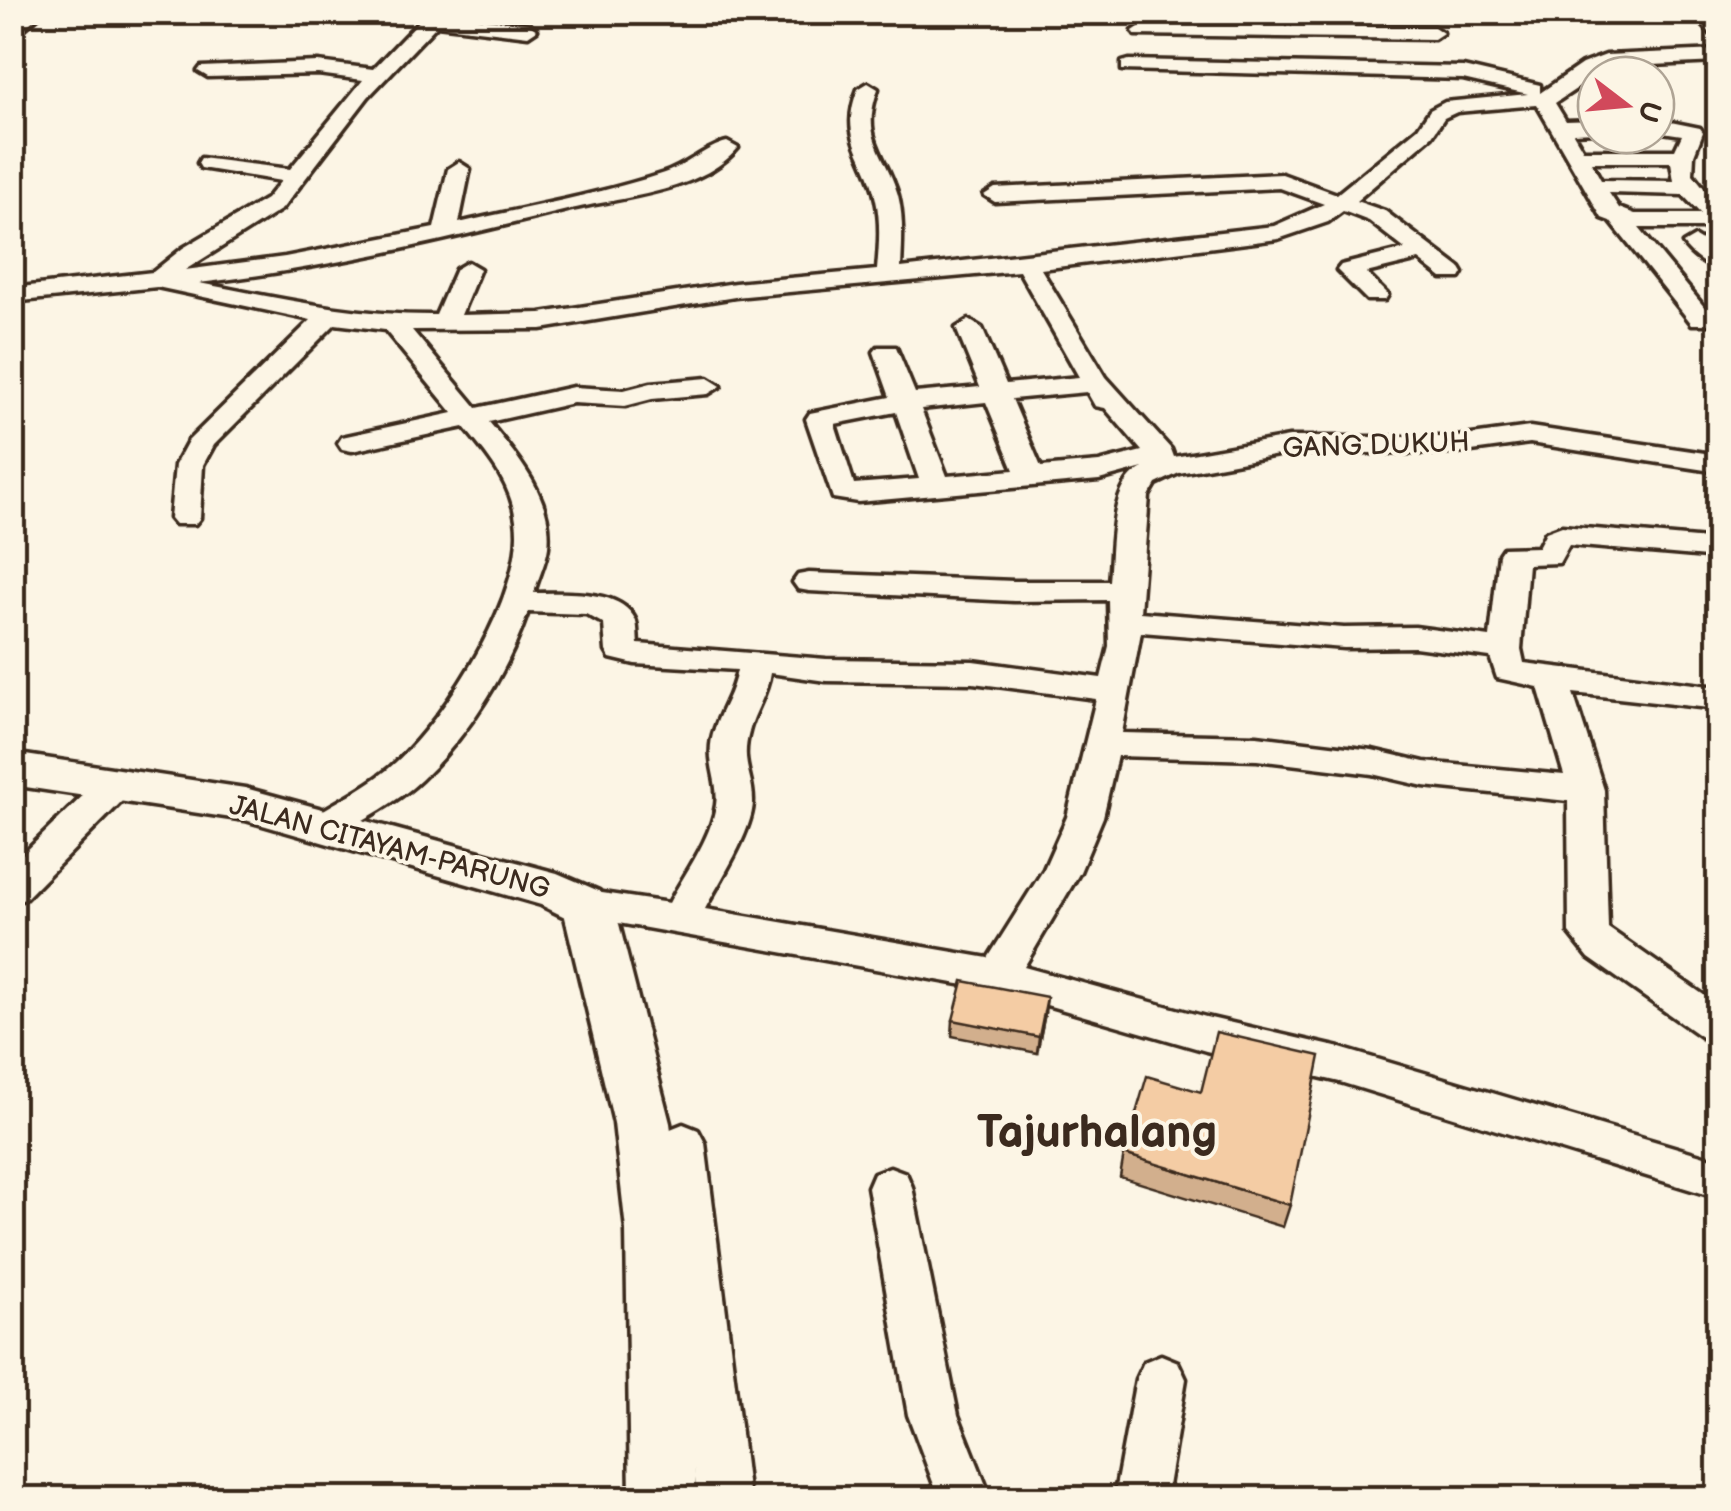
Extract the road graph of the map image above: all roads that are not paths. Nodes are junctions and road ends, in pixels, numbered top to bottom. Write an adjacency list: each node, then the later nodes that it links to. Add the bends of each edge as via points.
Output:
1 (30, 12): 4 (highway)
2 (1424, 12): 7 (street)
3 (435, 16): 5 (street); 12 (street)
4 (12, 24)
5 (528, 30)
6 (1142, 31): 7 (street)
7 (1434, 33): 11 (street)
8 (1718, 56): 14 (street, via 1606,61)
9 (1129, 66): 11 (street)
10 (208, 72): 12 (street, via 318,68)
11 (1462, 73): 14 (street)
12 (378, 76): 23 (street)
13 (868, 88): 39 (street, via 858,133 885,188)
14 (1550, 97): 15 (street); 25 (street, via 1444,109)
15 (1559, 126): 16 (street); 19 (street)
16 (1576, 126)
17 (1676, 127): 20 (street, via 1693,132)
18 (727, 148): 32 (street, via 673,176)
19 (1576, 156): 20 (street); 26 (street)
20 (1682, 156): 27 (street)
21 (209, 163): 23 (street)
22 (459, 168): 32 (street)
23 (297, 177): 40 (street, via 257,216)
24 (1282, 181): 25 (street); 28 (street); 29 (street)
25 (1367, 182): 29 (street)
26 (1594, 186): 27 (street); 30 (street)
27 (1688, 188): 31 (street)
28 (995, 195)
29 (1340, 202): 34 (street, via 1378,216); 36 (street, via 1278,232)
30 (1620, 219): 31 (street); 44 (street)
31 (1718, 220)
32 (445, 232): 40 (street, via 264,269)
33 (1696, 244): 35 (street)
34 (1422, 252): 38 (street); 42 (street, via 1348,270)
35 (1718, 262)
36 (1019, 264): 39 (street); 49 (street, via 1028,288 1050,304)
37 (468, 269): 45 (street)
38 (1451, 273)
39 (889, 276): 45 (street, via 735,290 541,321)
40 (160, 279): 41 (street); 43 (street)
41 (12, 295)
42 (1376, 295)
43 (329, 316): 46 (street); 58 (street, via 202,441 190,465)
44 (1701, 319)
45 (446, 321): 46 (street)
46 (394, 323): 53 (street)
47 (969, 328): 51 (street)
48 (887, 352): 52 (street)
49 (1097, 383): 51 (street); 56 (street, via 1161,455)
50 (708, 386): 53 (street, via 625,398 572,395)
51 (997, 391): 52 (street); 56 (street)
52 (906, 402): 57 (street); 57 (street, via 820,419 839,483 843,492 858,493)
53 (472, 419): 54 (street); 61 (street, via 513,469 532,518 534,546)
54 (352, 443)
55 (1718, 464): 62 (street, GANG DUKUH, via 1530,435 1457,446 1312,442 1171,466 1137,485)
56 (1031, 477): 57 (street)
57 (936, 486)
58 (185, 518)
59 (1718, 549): 63 (street, via 1562,535 1548,557 1514,554)
60 (808, 582): 62 (street, via 1014,591)
61 (516, 602): 64 (street, via 611,611 628,653); 72 (street, via 484,674 436,744 398,779)
62 (1125, 605): 63 (street, via 1344,638 1415,637); 66 (street, GANG DUKUH)
63 (1504, 649): 65 (street, via 1510,672)
64 (755, 660): 66 (street, via 826,670 973,672); 75 (street, via 726,762 735,802)
65 (1552, 680): 67 (street); 71 (street)
66 (1115, 691): 68 (street, GANG DUKUH)
67 (1718, 698)
68 (1104, 744): 71 (street, via 1257,748); 76 (street, GANG DUKUH, via 1073,850)
69 (12, 769): 70 (main road, JALAN CITAYAM-PARUNG)
70 (115, 786): 72 (main road, JALAN CITAYAM-PARUNG, via 245,804); 73 (street)
71 (1586, 790): 77 (street, via 1589,933)
72 (324, 826): 74 (main road, JALAN CITAYAM-PARUNG, via 558,891)
73 (12, 889)
74 (582, 904): 75 (street); 81 (main road, JALAN CITAYAM-PARUNG, via 594,924)
75 (680, 920): 76 (street)
76 (998, 975): 79 (street, via 1340,1065)
77 (1718, 1026)
78 (683, 1143): 81 (street)
79 (1718, 1180)
80 (890, 1187): 85 (street, via 933,1415)
81 (673, 1224): 83 (main road, JALAN CITAYAM-PARUNG); 84 (street)
82 (1162, 1379): 86 (street)
83 (662, 1498)
84 (722, 1498)
85 (965, 1498)
86 (1140, 1498)

